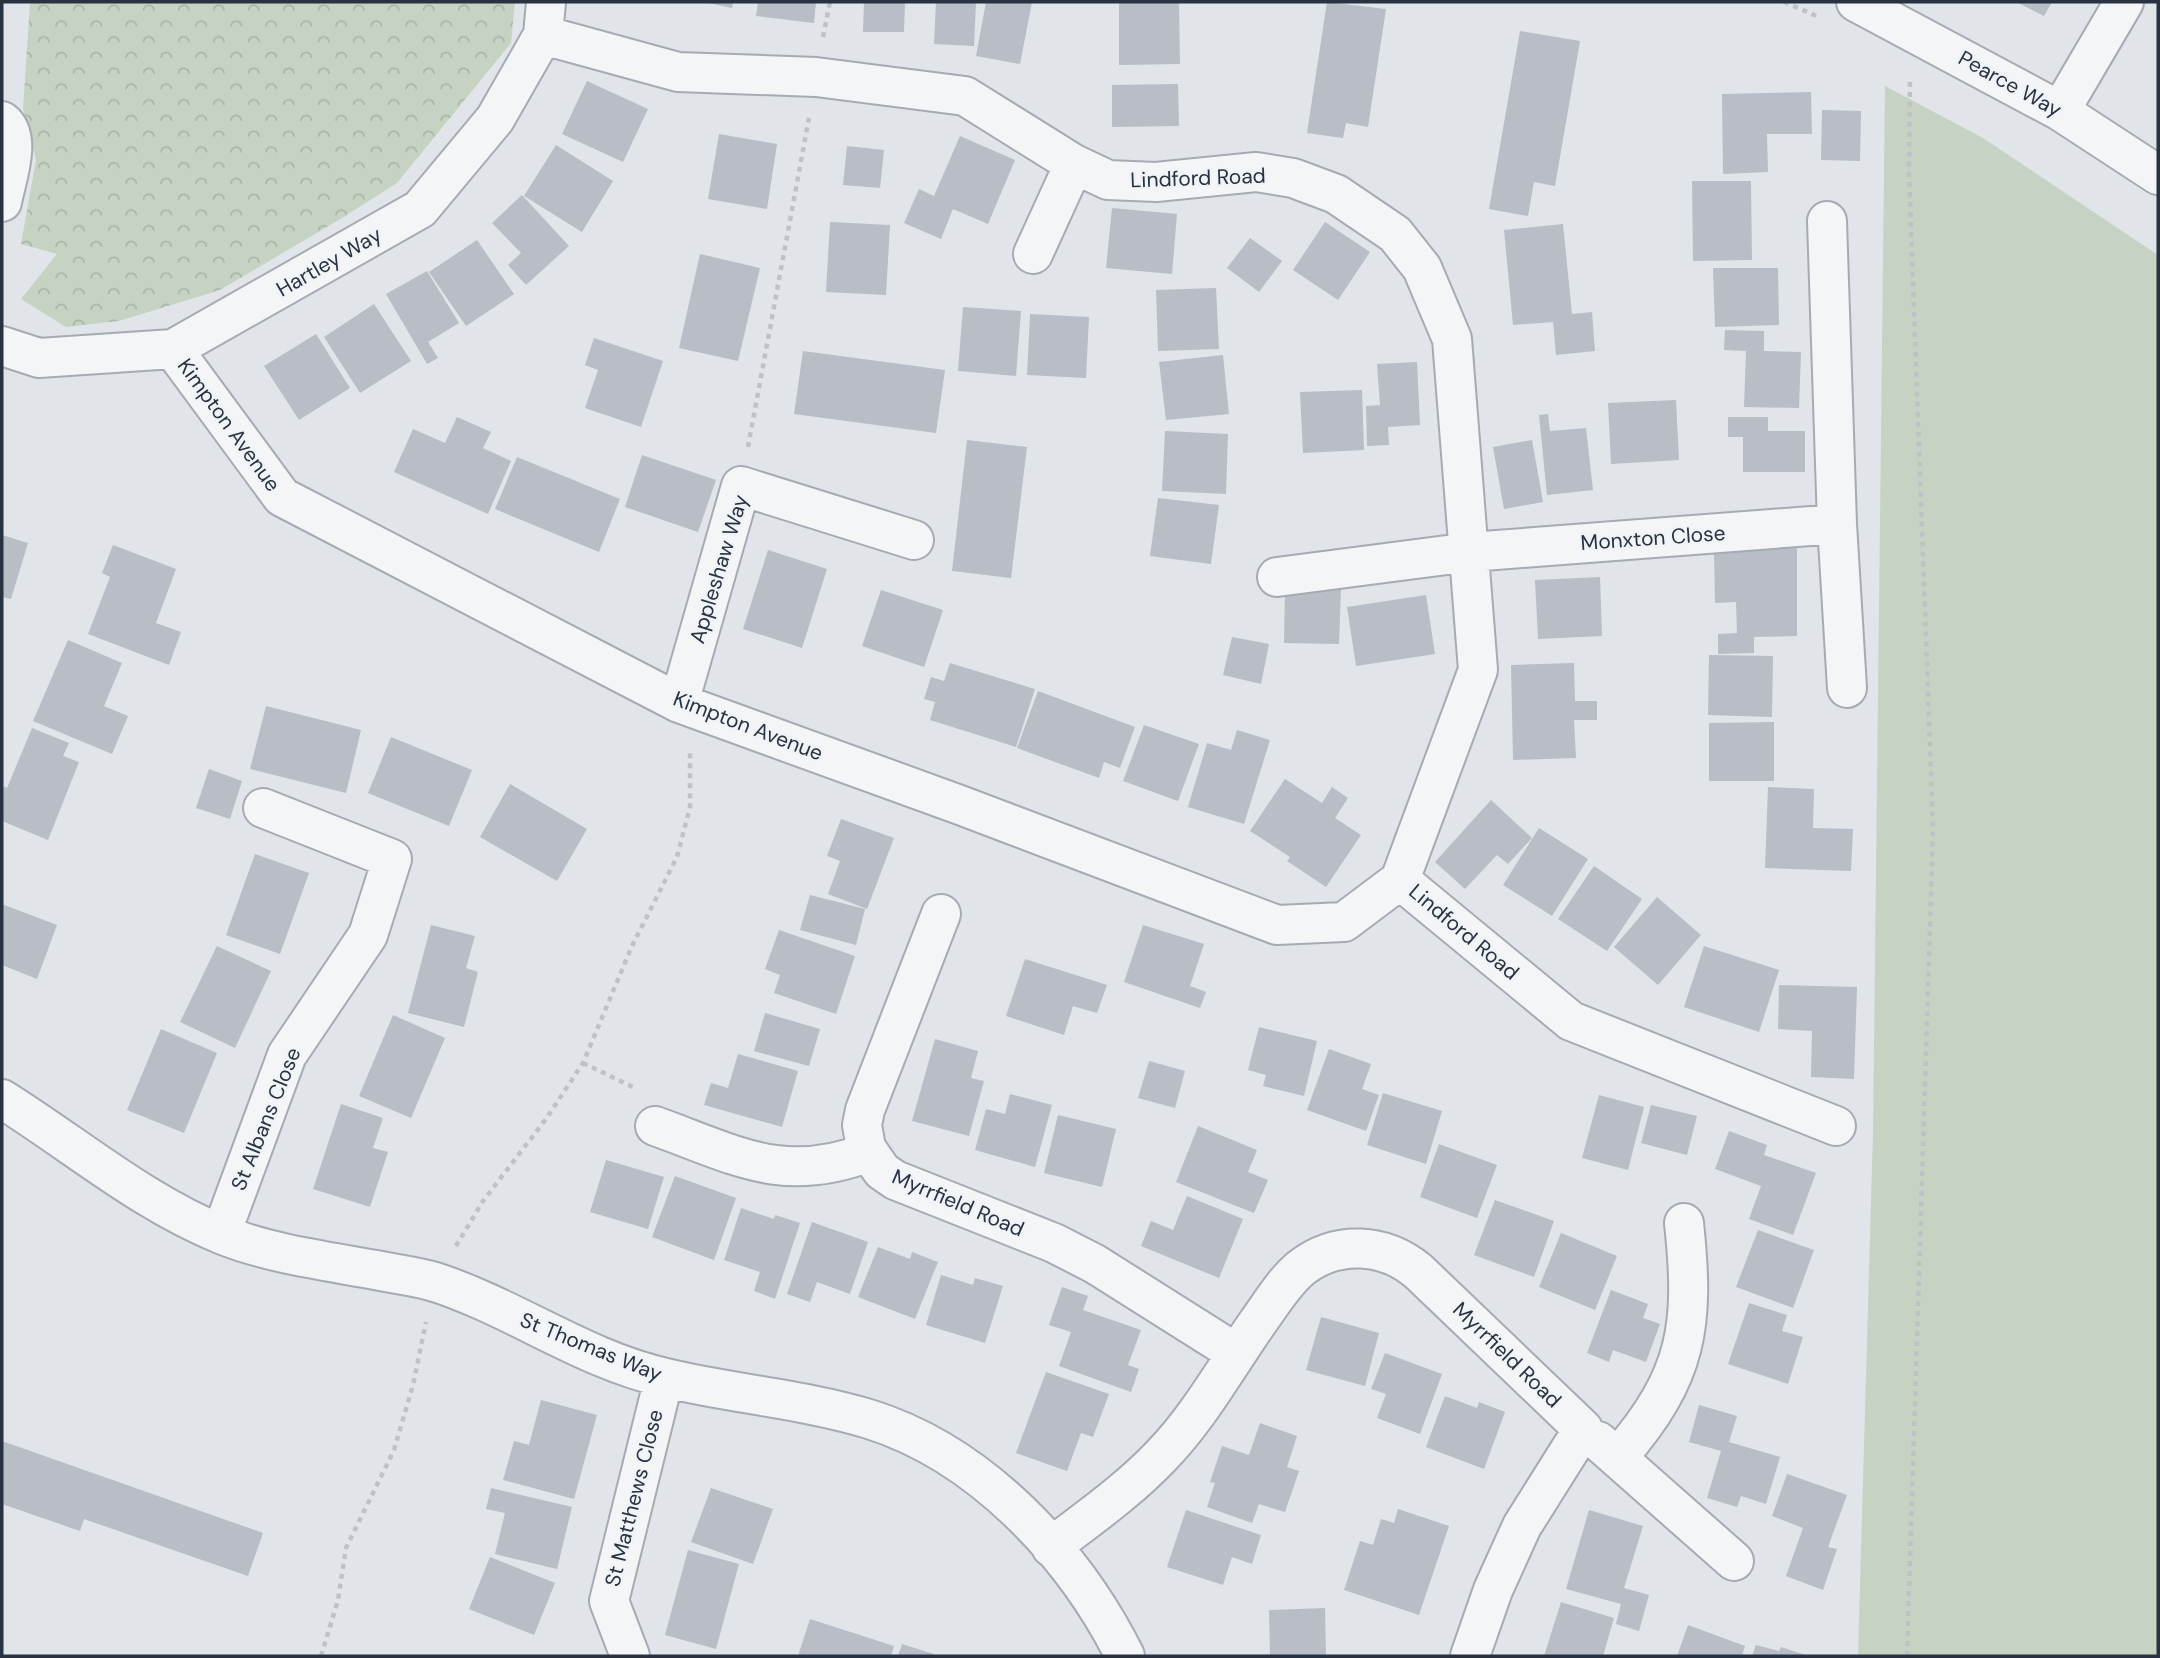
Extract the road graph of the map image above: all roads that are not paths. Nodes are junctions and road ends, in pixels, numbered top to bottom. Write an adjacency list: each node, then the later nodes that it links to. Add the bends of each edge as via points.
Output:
1 (1856, 2): 4 (street, Pearce Way)
2 (2124, 2): 4 (street)
3 (545, 18): 6 (street, Lindford Road, via 678,72 816,77 965,96); 12 (street, Hartley Way, via 495,120 420,209)
4 (2060, 111): 7 (street, Pearce Way)
5 (2, 121): 8 (street, via 11,132 12,144)
6 (1074, 164): 10 (street); 15 (street, Lindford Road, via 1108,180 1156,182 1256,172 1293,178 1336,194 1395,234 1422,268 1452,340)
7 (2158, 175)
8 (2, 202)
9 (1827, 221): 13 (street)
10 (1033, 254)
11 (2, 346): 12 (street, Hartley Way, via 39,358)
12 (173, 349): 18 (street, Kimpton Avenue, via 282,497)
13 (1837, 524): 15 (street, Monxton Close); 17 (street)
14 (914, 540): 18 (street, Appleshaw Way, via 741,486)
15 (1470, 552): 16 (street); 20 (street, Lindford Road, via 1478,670)
16 (1278, 577)
17 (1847, 688)
18 (691, 707): 20 (street, Kimpton Avenue, via 1277,926 1344,922)
19 (263, 808): 27 (street, St Albans Close, via 392,859 368,935 287,1055)
20 (1401, 880): 24 (street, Lindford Road, via 1571,1021)
21 (941, 914): 25 (street, via 865,1110 862,1125)
22 (2, 1099): 27 (street, St Thomas Way, via 124,1180)
23 (655, 1126): 25 (street, via 786,1169 840,1163)
24 (1836, 1126)
25 (869, 1152): 28 (street, Myrrfield Road, via 895,1180 1054,1243)
26 (1684, 1223): 31 (street, via 1690,1301 1678,1367 1661,1401)
27 (221, 1234): 29 (street, St Thomas Way, via 308,1259 439,1283 562,1339)
28 (1236, 1353): 30 (street, Myrrfield Road, via 1300,1269 1346,1250 1384,1250 1418,1270); 32 (street, Myrrfield Road, via 1162,1455)
29 (664, 1378): 32 (street, St Thomas Way, via 822,1407 909,1434 980,1479); 34 (street, St Matthews Close, via 609,1601)
30 (1583, 1429): 31 (street, Myrrfield Road); 36 (street, via 1522,1526)
31 (1619, 1456): 33 (street, Myrrfield Road)
32 (1051, 1547): 35 (street, St Thomas Way, via 1082,1585)
33 (1734, 1561)
34 (629, 1656)
35 (1125, 1656)
36 (1470, 1656)

